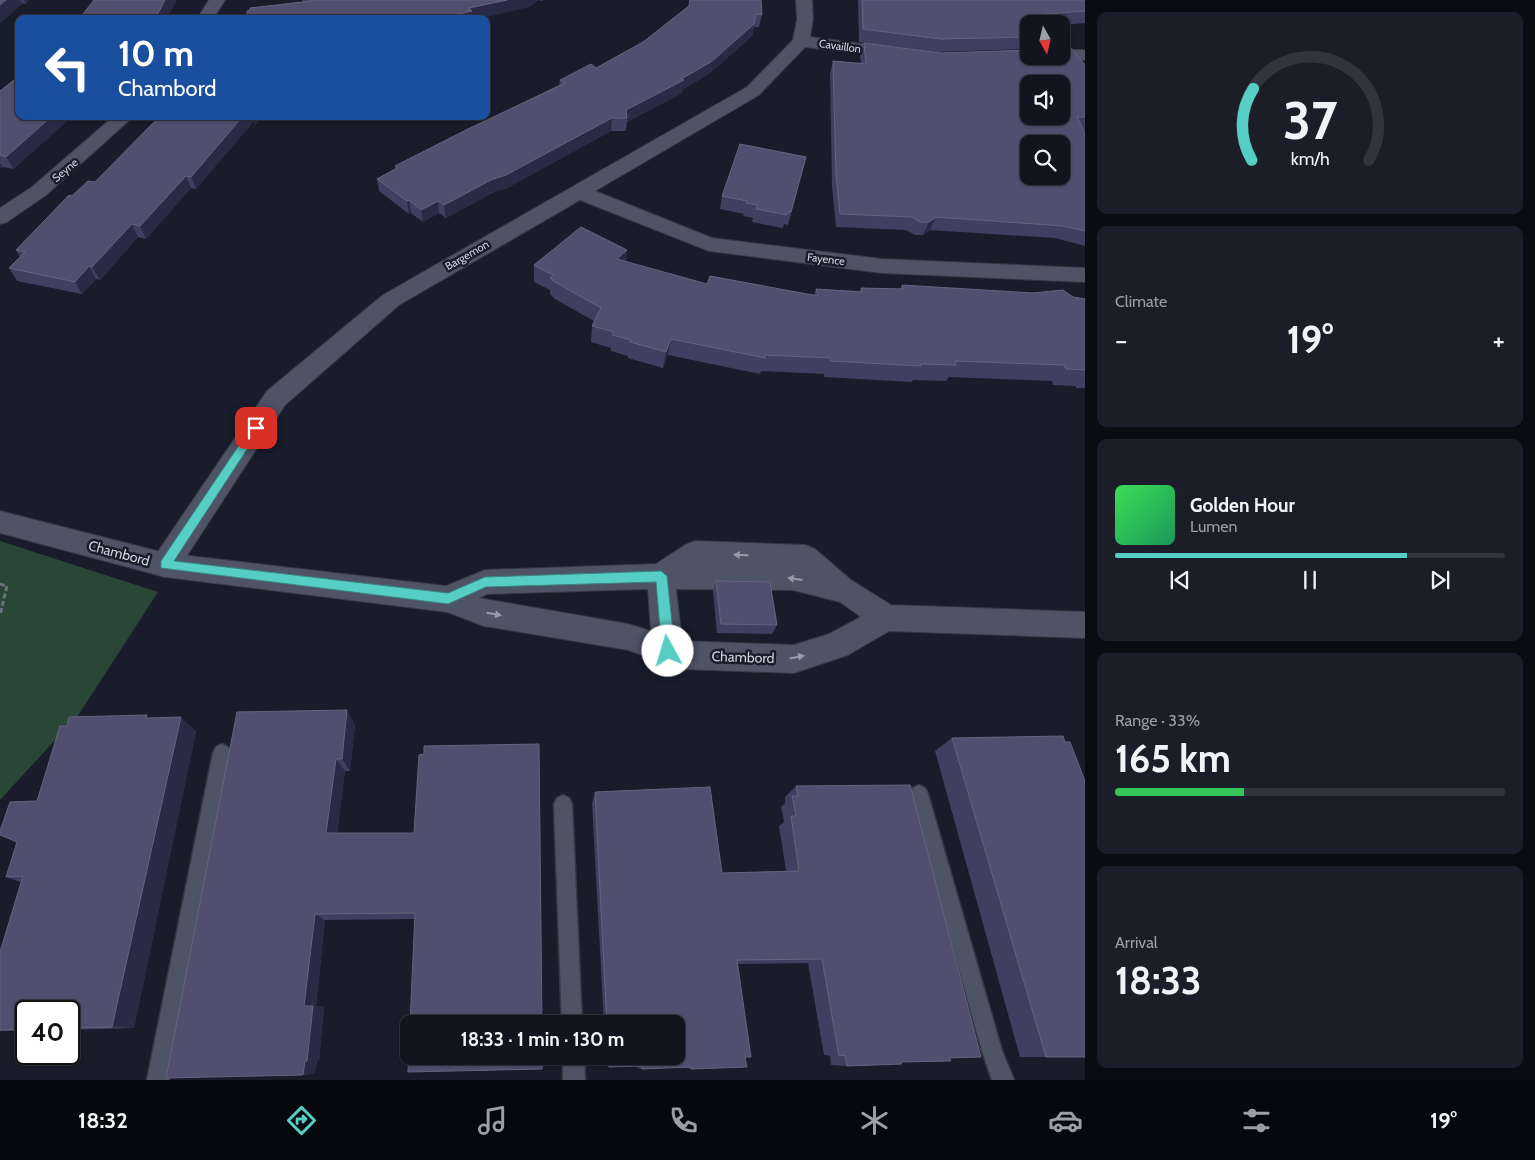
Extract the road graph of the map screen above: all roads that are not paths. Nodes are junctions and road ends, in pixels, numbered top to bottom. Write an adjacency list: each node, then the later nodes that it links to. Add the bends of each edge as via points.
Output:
1 (218, 0): 3 (street)
2 (804, 0): 4 (street, via 805,19)
3 (208, 15)
4 (800, 41): 7 (street, Cavaillon); 9 (street, Bargemon, via 753,91)
5 (1085, 54): 6 (street)
6 (1070, 55)
7 (917, 56)
8 (121, 120): 10 (street, Seyne, via 39,191)
9 (577, 191): 11 (street, Fayence, via 710,244 882,266); 13 (street, Bargemon, via 391,300 276,398)
10 (0, 217)
11 (1085, 275)
12 (0, 522): 13 (street, Chambord)
13 (165, 565): 15 (street, Chambord)
14 (661, 576): 15 (street, via 485,582); 16 (street, one-way to 14, via 848,591 794,578); 18 (street)
15 (448, 599): 18 (street, Chambord, one-way to 18, via 484,613 628,637)
16 (886, 618): 17 (street); 18 (street, Chambord, one-way to 16, via 682,655 794,659 837,645)
17 (1085, 625)
18 (668, 651)
19 (222, 753): 24 (lane)
20 (919, 794): 26 (lane, via 992,1052)
21 (564, 804): 22 (lane)
22 (572, 1015)
23 (573, 1065): 25 (lane)
24 (158, 1080)
25 (574, 1080)
26 (1003, 1080)

